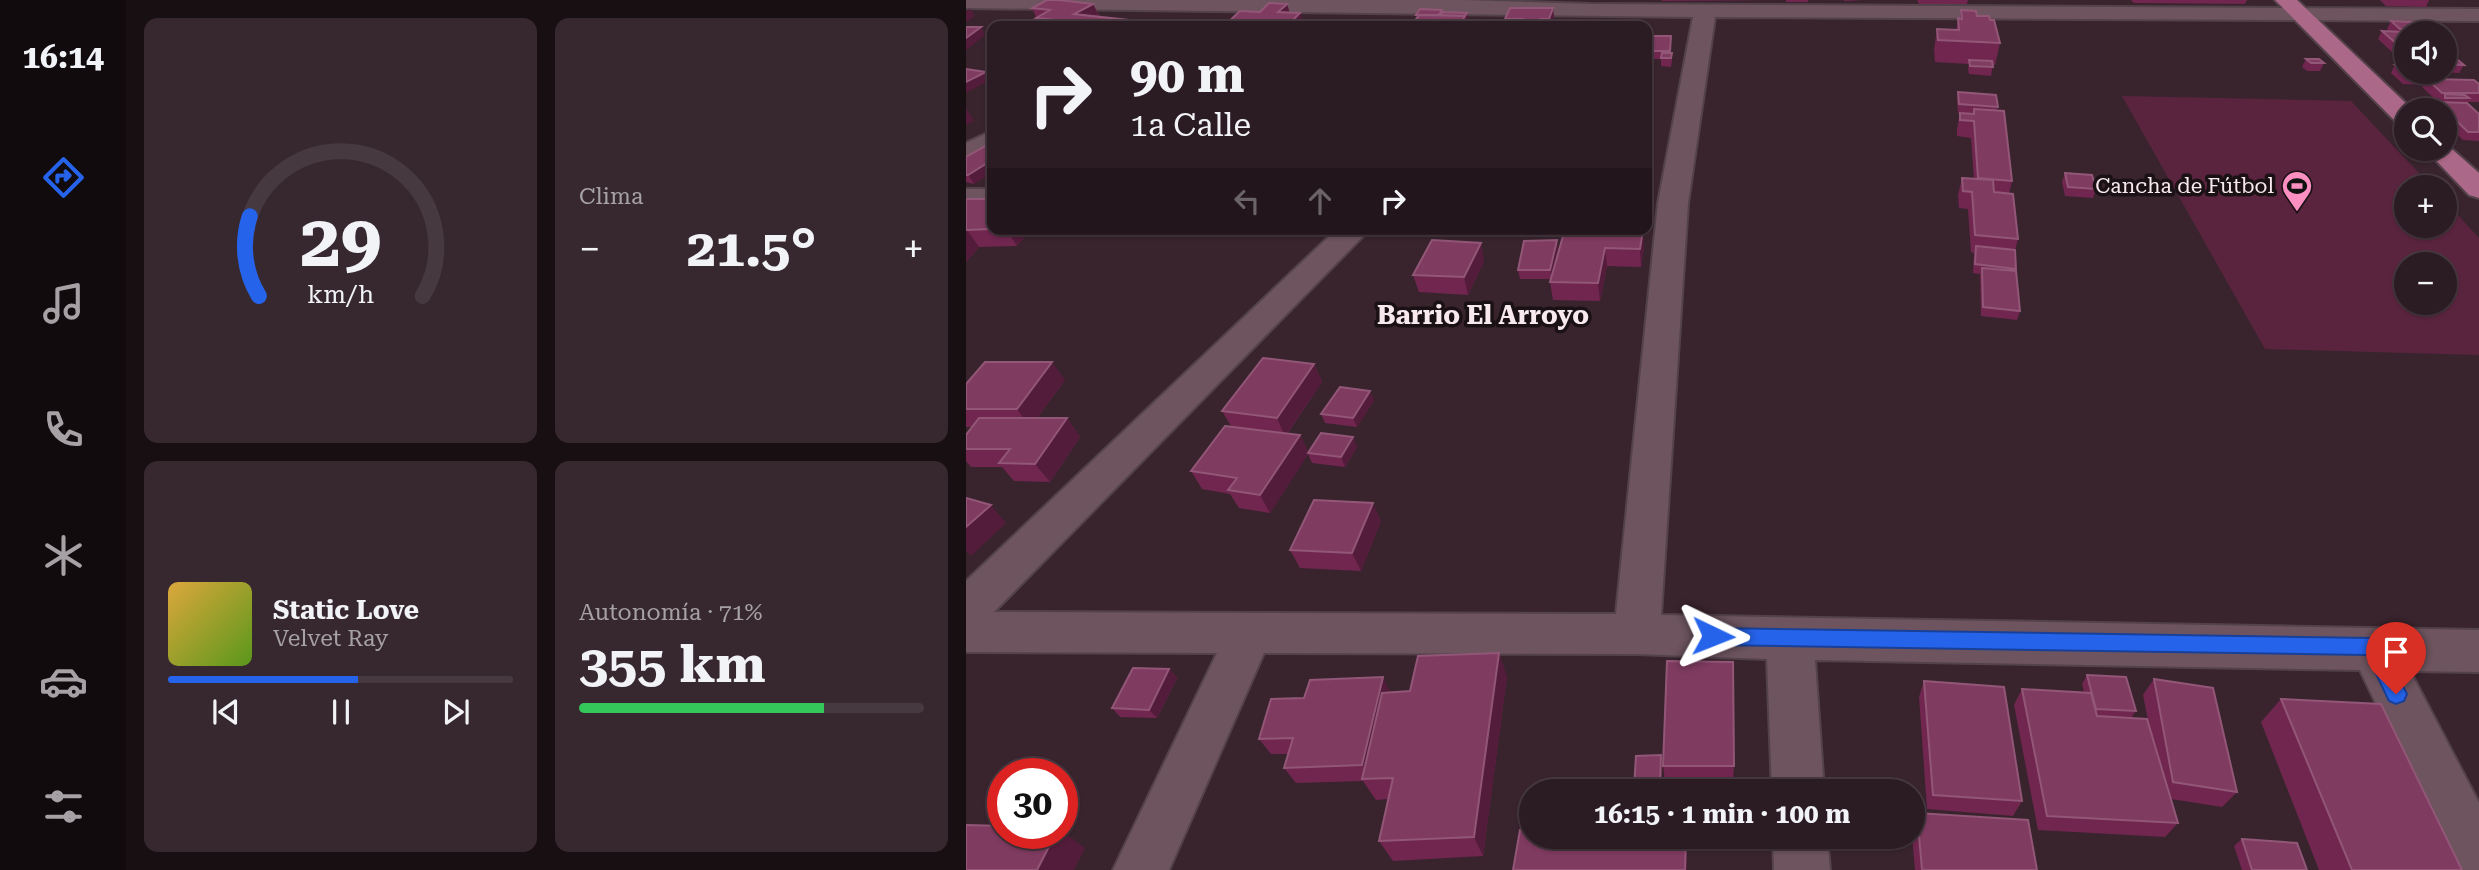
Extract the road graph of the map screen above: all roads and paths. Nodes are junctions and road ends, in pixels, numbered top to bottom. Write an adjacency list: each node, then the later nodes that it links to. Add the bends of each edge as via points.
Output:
1 (966, 2): 2 (street)
2 (1229, 2): 3 (street); 9 (street)
3 (1595, 5): 7 (street); 10 (street)
4 (1833, 5): 5 (street); 7 (street)
5 (2040, 5): 6 (street)
6 (2292, 7): 8 (street); 11 (main road)
7 (1705, 10): 18 (street)
8 (2479, 15)
9 (1196, 21)
10 (1577, 21)
11 (2394, 106)
12 (987, 142): 13 (street)
13 (966, 154)
14 (2450, 161): 15 (main road)
15 (2479, 189)
16 (966, 198): 17 (street)
17 (987, 198)
18 (1660, 203): 23 (street)
19 (1349, 235): 20 (street)
20 (966, 610)
21 (966, 632): 22 (street)
22 (1249, 634): 23 (street); 30 (street)
23 (1637, 634): 24 (street)
24 (1790, 639): 25 (street); 27 (street)
25 (2373, 647): 26 (street); 29 (street)
26 (2479, 651)
27 (1796, 779)
28 (1801, 849): 31 (street)
29 (2479, 860)
30 (1141, 870)
31 (1802, 870)

